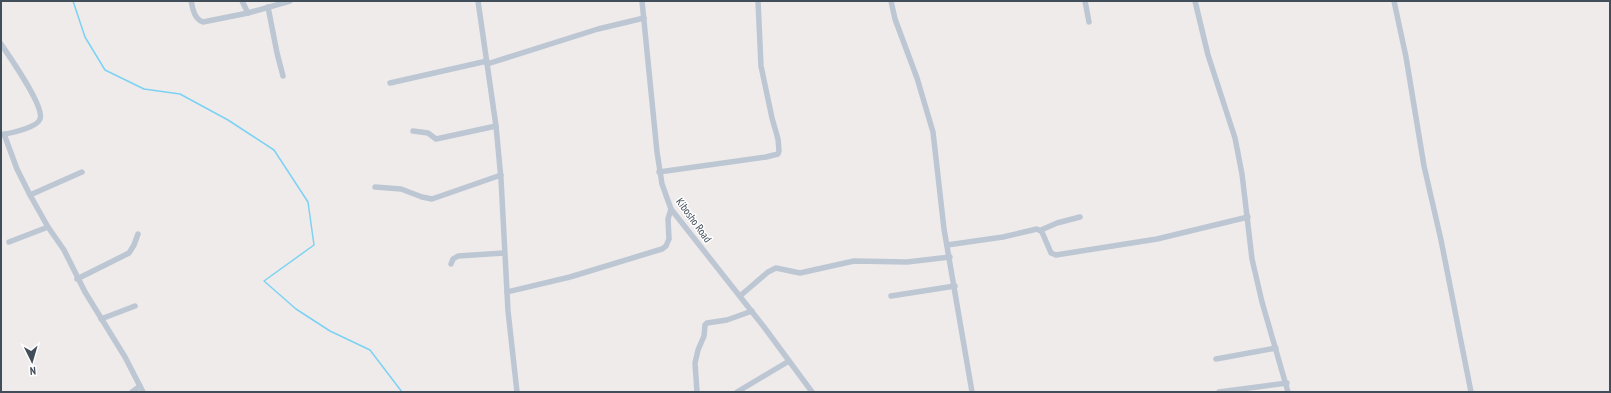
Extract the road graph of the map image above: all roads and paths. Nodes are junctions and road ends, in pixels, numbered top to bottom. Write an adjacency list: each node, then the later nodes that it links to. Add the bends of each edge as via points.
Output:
1 (191, 1): 12 (street, via 200,21)
2 (242, 1): 12 (street)
3 (290, 1): 11 (street)
4 (478, 1): 16 (street)
5 (642, 1): 13 (street, Kibosho Road)
6 (758, 1): 23 (street, via 761,66 778,139 778,154)
7 (891, 1): 34 (street, via 933,132)
8 (1085, 1): 14 (street)
9 (1195, 1): 28 (street, via 1208,55 1235,138)
10 (1394, 1): 59 (street, via 1424,166)
11 (268, 7): 12 (street); 17 (street)
12 (248, 13)
13 (644, 18): 16 (street); 23 (street, Kibosho Road)
14 (1088, 22)
15 (1, 44): 21 (street, via 36,99 41,116 33,126)
16 (487, 62): 18 (street); 19 (street)
17 (284, 76)
18 (390, 83)
19 (496, 126): 20 (street, via 436,139 428,133); 24 (street)
20 (413, 131)
21 (2, 134): 26 (street)
22 (82, 172): 26 (street)
23 (659, 172): 27 (street, Kibosho Road)
24 (501, 175): 25 (street, via 432,199 401,189); 35 (street)
25 (375, 187)
26 (30, 195): 30 (street)
27 (671, 209): 40 (street, via 668,219 669,239 662,249 570,277); 41 (street, Kibosho Road)
28 (1248, 217): 31 (street, via 1157,238 1056,255 1051,253); 46 (street, via 1254,265)
29 (1080, 218): 31 (street)
30 (48, 227): 33 (street); 38 (street, via 64,250)
31 (1041, 230): 34 (street, via 1033,229 996,238)
32 (138, 234): 38 (street, via 129,253)
33 (9, 242)
34 (947, 245): 36 (street)
35 (504, 253): 37 (street, via 458,256 453,258); 40 (street)
36 (950, 257): 39 (street); 41 (street, via 907,262 854,261 800,273 776,268)
37 (451, 264)
38 (77, 279): 45 (street)
39 (955, 286): 42 (street); 56 (street)
40 (507, 292): 52 (street)
41 (740, 296): 44 (street, Kibosho Road)
42 (891, 296)
43 (135, 306): 45 (street)
44 (752, 311): 48 (street, Kibosho Road); 53 (street, via 705,325 695,363)
45 (101, 319): 50 (street)
46 (1276, 348): 47 (street); 49 (street)
47 (1216, 359)
48 (789, 361): 54 (street); 55 (street, Kibosho Road)
49 (1287, 383): 57 (street); 58 (street)
50 (142, 389): 51 (street)
51 (132, 392)
52 (517, 392)
53 (697, 392)
54 (737, 392)
55 (812, 392)
56 (972, 392)
57 (1218, 392)
58 (1288, 392)
59 (1471, 392)

